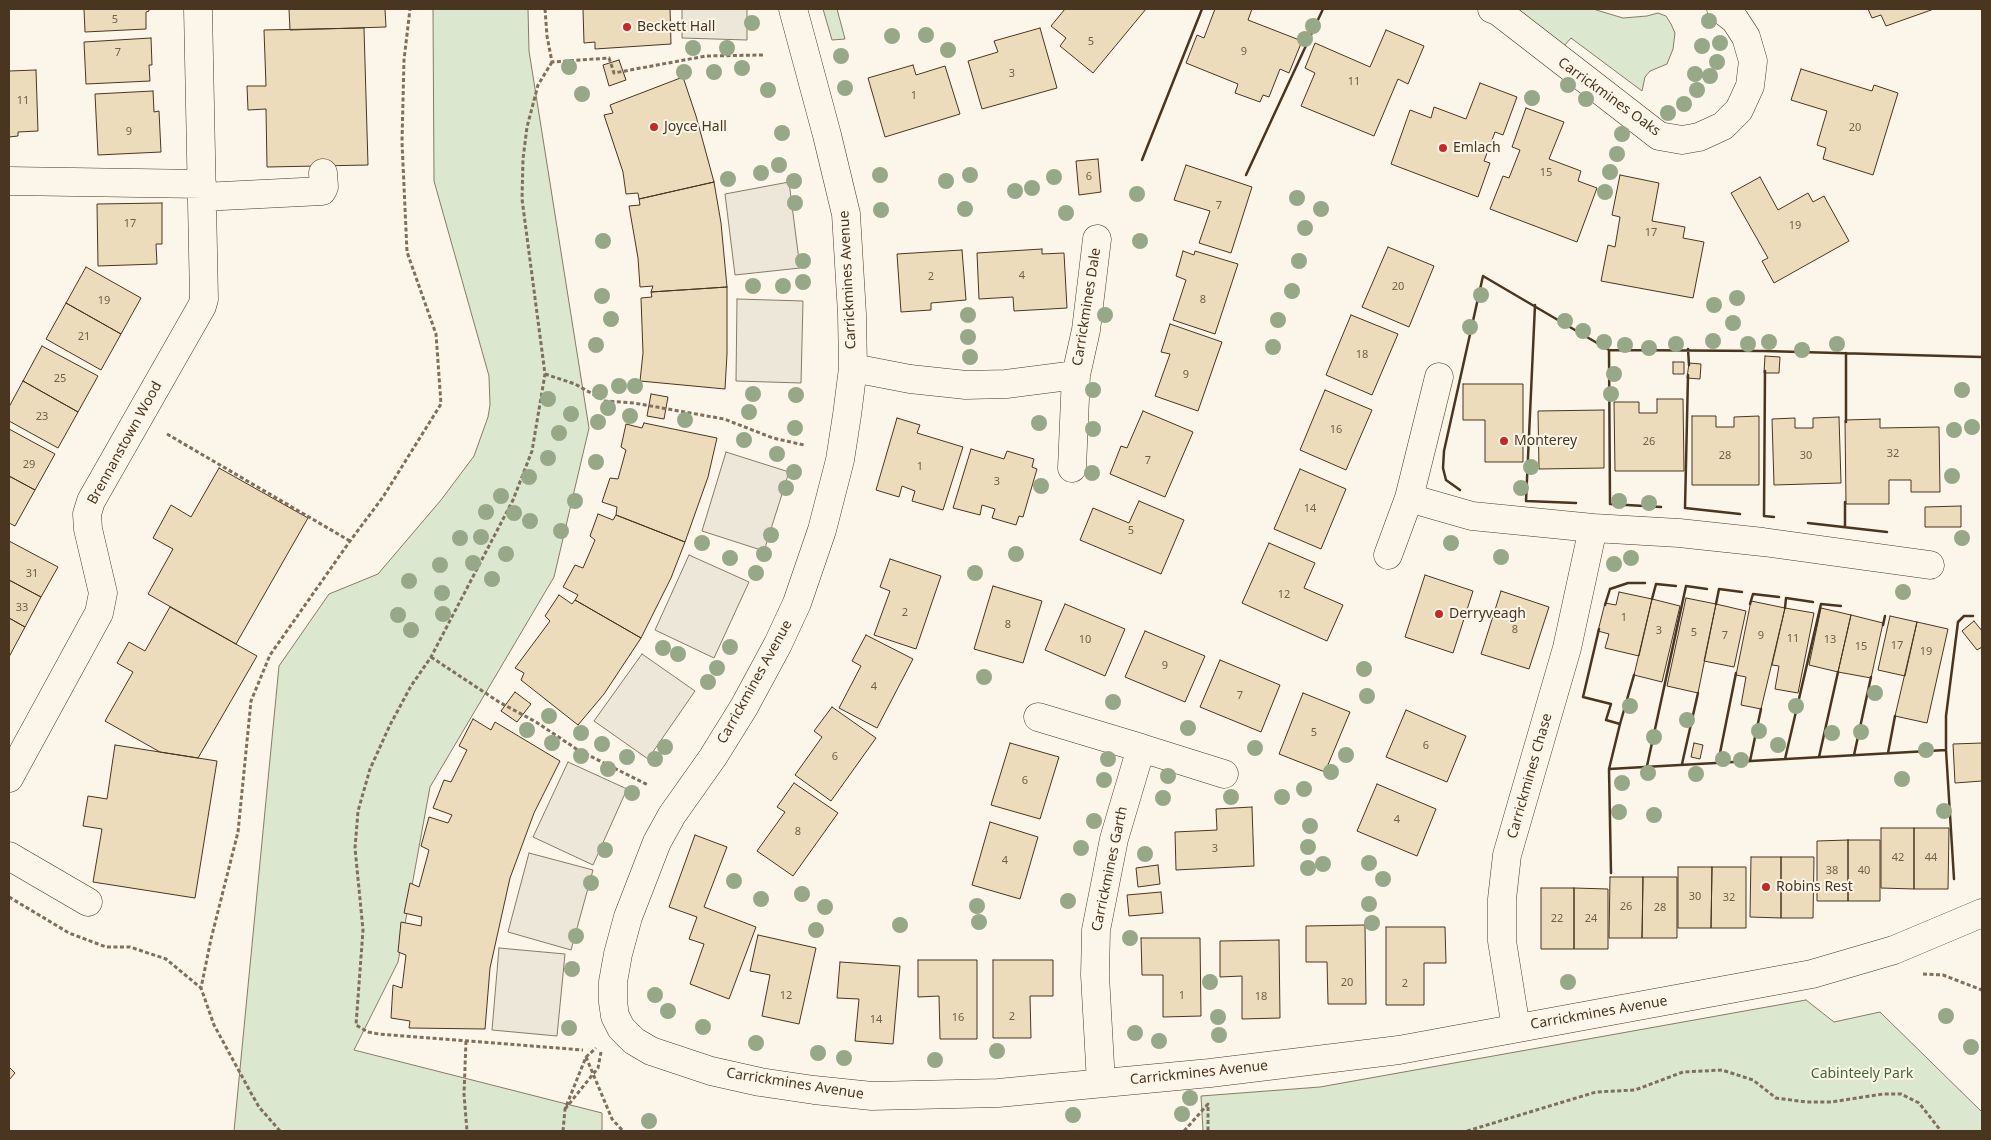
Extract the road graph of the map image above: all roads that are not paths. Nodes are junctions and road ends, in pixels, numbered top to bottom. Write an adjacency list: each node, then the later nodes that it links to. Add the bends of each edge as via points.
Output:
1 (198, 9): 7 (street, Brennanstown Wood)
2 (793, 9): 9 (street, Carrickmines Avenue, via 846,214)
3 (1492, 9): 4 (street, Carrickmines Oaks, via 1658,136 1682,140 1723,126 1738,110 1750,86 1753,61 1746,37 1735,20)
4 (1722, 9)
5 (323, 173): 7 (street, via 322,191)
6 (9, 181): 7 (street)
7 (202, 190): 20 (street, Brennanstown Wood, via 202,306 91,501 87,514 88,530 103,593 100,613)
8 (1098, 239): 10 (street, Carrickmines Dale, via 1086,330)
9 (853, 368): 10 (street, Carrickmines Dale, via 966,385 1006,384); 25 (street, Carrickmines Avenue, via 840,460 822,530 797,603 744,707 654,847 618,954 613,982 615,1016 634,1041 651,1051 711,1071 814,1090 872,1096 989,1093)
10 (1076, 375): 12 (street, Carrickmines Dale)
11 (1439, 377): 13 (street)
12 (1072, 468)
13 (1409, 498): 14 (street, via 1472,516); 15 (street)
14 (1594, 528): 16 (street, via 1763,542); 24 (street, Carrickmines Chase, via 1567,648 1507,855 1502,941)
15 (1388, 555)
16 (1930, 565)
17 (1038, 717): 18 (street)
18 (1141, 748): 19 (street); 25 (street, Carrickmines Garth, via 1114,838 1096,930)
19 (1224, 774)
20 (9, 778)
21 (9, 856): 22 (street)
22 (88, 902)
23 (1982, 913): 24 (street, Carrickmines Avenue, via 1894,950 1812,974)
24 (1516, 1028): 25 (street, Carrickmines Avenue, via 1315,1062)
25 (1101, 1083)

